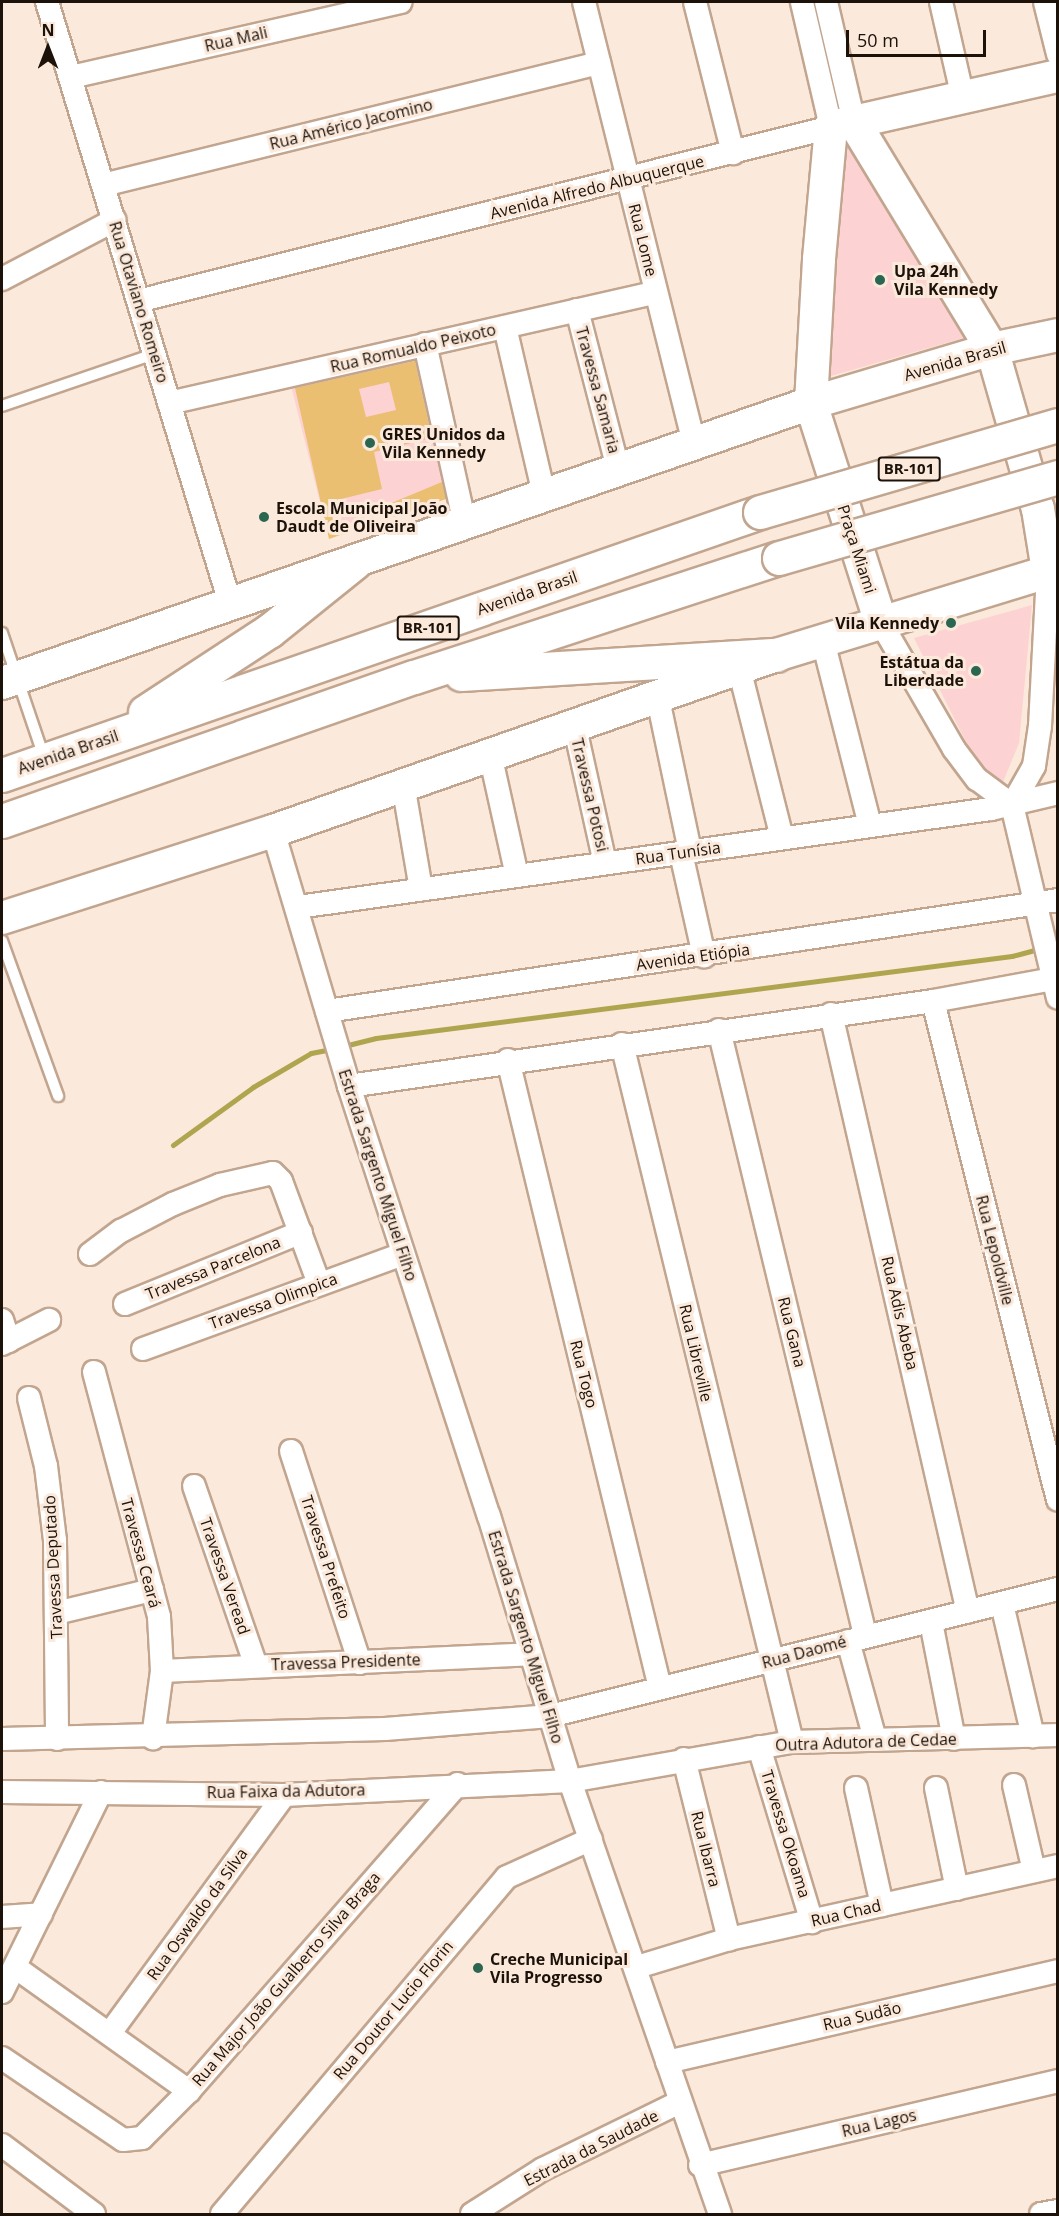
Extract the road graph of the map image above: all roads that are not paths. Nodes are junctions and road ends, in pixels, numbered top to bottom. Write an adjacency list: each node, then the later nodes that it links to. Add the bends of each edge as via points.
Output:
1 (47, 2): 12 (street, Rua Otaviano Romeiro)
2 (401, 2): 12 (street, Rua Mali)
3 (584, 2): 10 (street, Rua Lome)
4 (696, 2): 15 (street)
5 (802, 2): 14 (street)
6 (826, 2): 14 (street)
7 (941, 2): 13 (street)
8 (1045, 2): 9 (street)
9 (1058, 54)
10 (599, 63): 16 (street, Rua Lome); 17 (street, Rua Américo Jacomino)
11 (1058, 76): 13 (street, Avenida Alfredo Albuquerque)
12 (71, 77): 17 (street, Rua Otaviano Romeiro)
13 (963, 98): 14 (street, Avenida Alfredo Albuquerque)
14 (843, 125): 15 (street, Avenida Alfredo Albuquerque); 26 (street); 28 (street, Praça Miami, via 819,259)
15 (733, 153): 16 (street, Avenida Alfredo Albuquerque)
16 (628, 180): 20 (street, Rua Lome); 21 (street, Avenida Alfredo Albuquerque)
17 (103, 184): 18 (street, Rua Otaviano Romeiro)
18 (115, 220): 19 (street); 21 (street, Rua Otaviano Romeiro)
19 (2, 279)
20 (656, 291): 22 (street, Rua Romualdo Peixoto); 32 (street, Rua Lome)
21 (138, 301): 27 (street, Rua Otaviano Romeiro)
22 (577, 310): 23 (street, Rua Romualdo Peixoto); 33 (street, Travessa Samaria)
23 (504, 327): 25 (street, Rua Romualdo Peixoto); 35 (street)
24 (1058, 335): 26 (street, Avenida Brasil)
25 (425, 344): 29 (street, Rua Romualdo Peixoto); 36 (street)
26 (992, 349): 28 (street, Avenida Brasil); 38 (street)
27 (154, 354): 29 (street, Rua Otaviano Romeiro); 30 (lane)
28 (812, 402): 32 (street, Avenida Brasil); 40 (street, Praça Miami)
29 (169, 404): 39 (street, Rua Otaviano Romeiro)
30 (2, 406)
31 (1058, 425): 49 (highway, Avenida Brasil / BR-101, bridge, via 760,512)
32 (694, 444): 33 (street, Avenida Brasil)
33 (618, 469): 35 (street, Avenida Brasil)
34 (1058, 477): 45 (highway, BR-101, bridge, via 779,558)
35 (544, 495): 36 (street, Avenida Brasil)
36 (465, 524): 37 (street, Avenida Brasil)
37 (355, 562): 39 (street, Avenida Brasil); 49 (highway, via 269,631)
38 (1053, 570): 40 (street); 55 (street, via 1034,766)
39 (230, 603): 46 (street, Avenida Brasil)
40 (881, 623): 42 (street); 55 (street, Praça Miami, via 954,749 977,778)
41 (2, 633): 46 (lane)
42 (823, 641): 43 (street); 57 (street)
43 (776, 656): 44 (street); 45 (highway)
44 (739, 668): 47 (street); 59 (street)
45 (414, 677): 56 (highway, BR-101)
46 (9, 680): 51 (lane)
47 (658, 699): 48 (street); 60 (street)
48 (575, 728): 50 (street); 61 (street, Travessa Potosi)
49 (95, 743): 51 (highway, Avenida Brasil / BR-101)
50 (490, 754): 53 (street); 62 (street)
51 (45, 760): 52 (highway, Avenida Brasil / BR-101)
52 (2, 775)
53 (403, 784): 58 (street); 63 (street)
54 (1058, 793): 55 (street, Rua Tunísia)
55 (1012, 805): 57 (street, Rua Tunísia); 66 (street)
56 (2, 821)
57 (870, 826): 59 (street, Rua Tunísia)
58 (273, 831): 65 (street); 67 (street)
59 (782, 838): 60 (street, Rua Tunísia)
60 (685, 852): 61 (street, Rua Tunísia); 69 (street)
61 (605, 863): 62 (street, Rua Tunísia)
62 (517, 876): 63 (street, Rua Tunísia)
63 (421, 889): 65 (street, Rua Tunísia)
64 (1058, 900): 66 (street, Avenida Etiópia)
65 (298, 907): 72 (street)
66 (1036, 913): 69 (street, Avenida Etiópia); 70 (street)
67 (2, 918)
68 (2, 941): 78 (lane)
69 (704, 956): 72 (street, Avenida Etiópia)
70 (1054, 980): 71 (street)
71 (933, 1000): 73 (street); 91 (street, Rua Lepoldville)
72 (327, 1011): 77 (street, Estrada Sargento Miguel Filho)
73 (831, 1014): 74 (street); 95 (street, Rua Adis Abeba)
74 (719, 1030): 75 (street); 98 (street, Rua Gana)
75 (622, 1044): 76 (street); 100 (street, Rua Libreville)
76 (508, 1060): 77 (street); 104 (street, Rua Togo)
77 (349, 1086): 81 (street, Estrada Sargento Miguel Filho)
78 (58, 1096)
79 (301, 1232): 80 (street, via 281,1181 273,1173 265,1172 173,1204 121,1231); 82 (street); 83 (street, Travessa Parcelona)
80 (90, 1254)
81 (403, 1254): 82 (street, Travessa Olimpica); 99 (street, Estrada Sargento Miguel Filho)
82 (319, 1284): 86 (street, Travessa Olimpica)
83 (125, 1304)
84 (50, 1320): 85 (street)
85 (4, 1335)
86 (143, 1349)
87 (94, 1372): 93 (street, Travessa Ceará)
88 (29, 1398): 96 (street, Travessa Deputado, via 51,1498)
89 (291, 1451): 101 (street, Travessa Prefeito)
90 (194, 1486): 102 (street, Travessa Veread)
91 (1058, 1500)
92 (1058, 1589): 94 (street, Rua Daomé)
93 (152, 1590): 96 (street); 103 (street, Travessa Ceará, via 162,1642)
94 (1002, 1604): 95 (street, Rua Daomé); 107 (street)
95 (968, 1612): 97 (street, Rua Daomé)
96 (56, 1613): 110 (street, Travessa Deputado)
97 (931, 1622): 98 (street, Rua Daomé); 112 (street)
98 (857, 1638): 100 (street, Rua Daomé); 111 (street, Rua Gana)
99 (531, 1654): 101 (street, Travessa Presidente); 105 (street, Estrada Sargento Miguel Filho)
100 (770, 1662): 104 (street, Rua Daomé); 113 (street, Rua Libreville)
101 (360, 1663): 102 (street, Travessa Presidente)
102 (255, 1666): 103 (street, Travessa Presidente)
103 (162, 1671): 108 (street, Travessa Ceará)
104 (660, 1688): 105 (street, Rua Daomé)
105 (550, 1716): 108 (street, via 385,1729); 116 (street, Estrada Sargento Miguel Filho)
106 (1058, 1735): 107 (street, Outra Adutora de Cedae)
107 (1033, 1736): 112 (street, Outra Adutora de Cedae)
108 (153, 1738): 110 (street)
109 (2, 1739): 110 (street)
110 (57, 1739)
111 (875, 1739): 112 (street, Outra Adutora de Cedae); 113 (street, Outra Adutora de Cedae)
112 (954, 1739)
113 (792, 1742): 114 (street, Outra Adutora de Cedae)
114 (759, 1747): 115 (street, Outra Adutora de Cedae); 131 (street, Travessa Okoama)
115 (684, 1759): 116 (street, Outra Adutora de Cedae); 132 (street, Rua Ibarra)
116 (570, 1781): 117 (street, Rua Faixa da Adutora); 124 (street, Estrada Sargento Miguel Filho)
117 (458, 1784): 123 (street, Rua Faixa da Adutora); 141 (street, Rua Major João Gualberto Silva Braga)
118 (1014, 1785): 126 (street)
119 (856, 1788): 128 (street)
120 (936, 1788): 127 (street)
121 (2, 1792): 122 (street, Rua Faixa da Adutora)
122 (101, 1792): 123 (street, Rua Faixa da Adutora); 129 (street)
123 (284, 1795): 137 (street, Rua Oswaldo da Silva)
124 (591, 1839): 134 (street, Estrada Sargento Miguel Filho); 147 (street, Rua Doutor Lucio Florin, via 507,1877)
125 (1058, 1866): 126 (street, Rua Chad)
126 (1034, 1871): 127 (street, Rua Chad)
127 (957, 1889): 128 (street, Rua Chad)
128 (882, 1905): 131 (street, Rua Chad)
129 (41, 1914): 130 (street); 133 (street)
130 (2, 1917)
131 (812, 1922): 132 (street, Rua Chad)
132 (729, 1939): 134 (street, Rua Chad)
133 (15, 1967): 136 (street); 137 (street)
134 (637, 1967): 139 (street, Estrada Sargento Miguel Filho)
135 (1058, 1971): 139 (street, Rua Sudão)
136 (2, 1992)
137 (110, 2033): 141 (street)
138 (2, 2058): 141 (street, Rua Major João Gualberto Silva Braga, via 123,2140 135,2141)
139 (667, 2062): 142 (street, Estrada Sargento Miguel Filho)
140 (1058, 2081): 144 (street, Rua Lagos)
141 (189, 2091)
142 (680, 2102): 144 (street, Estrada Sargento Miguel Filho); 148 (street, Estrada da Saudade, via 543,2169)
143 (2, 2145): 146 (street)
144 (700, 2165): 149 (street, Estrada Sargento Miguel Filho)
145 (1058, 2211): 150 (street)
146 (94, 2214)
147 (222, 2214)
148 (472, 2214)
149 (720, 2214)
150 (1041, 2214)

